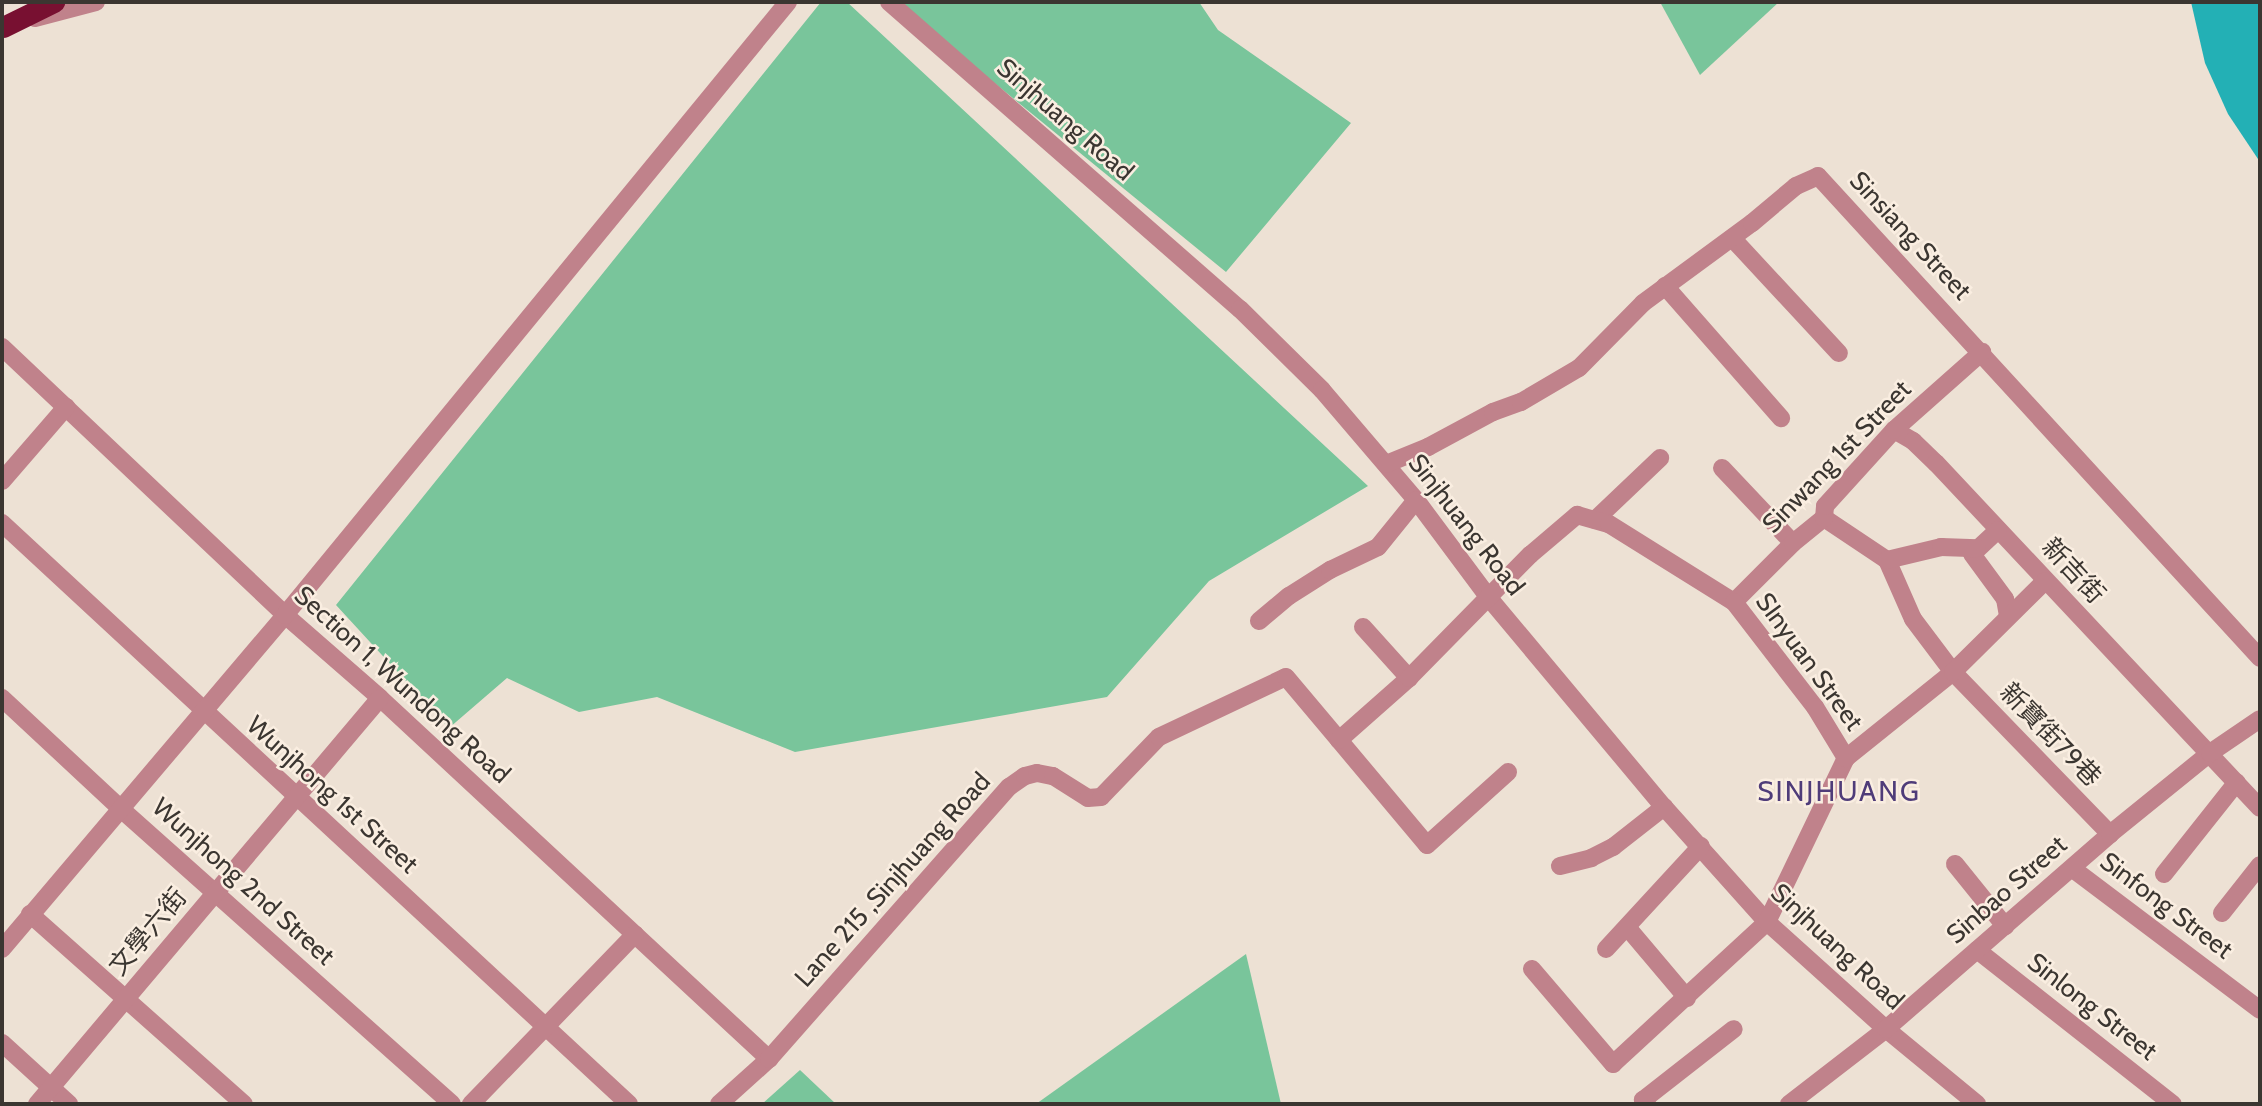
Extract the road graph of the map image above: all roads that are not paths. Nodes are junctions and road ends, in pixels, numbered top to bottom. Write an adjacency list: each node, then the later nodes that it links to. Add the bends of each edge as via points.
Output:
1 (54, 2): 5 (highway)
2 (96, 2): 5 (street)
3 (788, 2): 29 (street)
4 (889, 2): 15 (street, Sinjhuang Road, via 1240,309 1322,390)
5 (2, 27)
6 (1732, 238): 7 (street, Sinsiang Street); 9 (street, Sinsiang Street, via 1796,186 1818,176); 10 (street)
7 (1665, 286): 12 (street); 15 (street, Sinsiang Street, via 1579,368 1521,402)
8 (2, 347): 11 (street, Section 1, Wundong Road)
9 (1982, 352): 13 (street, Sinwang 1st Street); 33 (street, Sinsiang Street)
10 (1839, 353)
11 (66, 407): 17 (street); 29 (street, Section 1, Wundong Road)
12 (1781, 418)
13 (1894, 430): 19 (street, Sinwang 1st Street, via 1825,506); 22 (street, 新吉街, via 1913,441)
14 (1660, 458): 20 (street)
15 (1386, 464): 18 (street, Sinjhuang Road)
16 (1722, 468): 23 (street)
17 (2, 481)
18 (1416, 500): 27 (street, Sinjhuang Road); 31 (street, via 1378,547 1320,576)
19 (1824, 518): 23 (street, Sinwang 1st Street); 25 (street)
20 (1595, 520): 27 (street, via 1577,515); 28 (street, SInyuan Street, via 1609,524)
21 (2, 523): 38 (street, Wunjhong 1st Street)
22 (1998, 530): 24 (street); 26 (street, 新吉街)
23 (1793, 543): 28 (street, Sinwang 1st Street)
24 (1977, 548): 25 (street, via 1941,547); 30 (street, via 1972,554 2005,599)
25 (1886, 560): 34 (street, 新寶街79巷, via 1913,619)
26 (2045, 581): 30 (street); 41 (street, 新吉街)
27 (1489, 598): 35 (street); 46 (street, Sinjhuang Road)
28 (1734, 602): 42 (street, SInyuan Street, via 1815,708)
29 (285, 615): 37 (street, Section 1, Wundong Road); 38 (street)
30 (2008, 616): 34 (street)
31 (1259, 621)
32 (1363, 627): 35 (street)
33 (2260, 658)
34 (1953, 672): 42 (street); 49 (street, 新寶街79巷)
35 (1409, 678): 40 (street)
36 (2, 698): 48 (street, Wunjhong 2nd Street)
37 (380, 698): 45 (street, 文學六街); 62 (street, Section 1, Wundong Road)
38 (202, 712): 45 (street, Wunjhong 1st Street); 48 (street)
39 (2260, 719): 41 (street, Sinbao Street)
40 (1339, 740): 43 (street, via 1427,845); 74 (street, Lane 215 ,Sinjhuang Road, via 1286,677 1159,737 1101,797 1088,798 1053,776 1025,776 1009,787)
41 (2210, 753): 44 (street, 新吉街); 49 (street, Sinbao Street)
42 (1846, 758): 59 (street)
43 (1508, 772)
44 (2237, 782): 47 (street, 新吉街); 55 (street)
45 (297, 797): 56 (street, 文學六街); 70 (street, Wunjhong 1st Street)
46 (1664, 807): 50 (street, Sinjhuang Road); 53 (street, via 1613,847)
47 (2260, 807)
48 (121, 808): 56 (street, Wunjhong 2nd Street); 58 (street)
49 (2110, 834): 54 (street, Sinbao Street)
50 (1701, 846): 59 (street, Sinjhuang Road); 61 (street)
51 (1955, 864): 60 (street)
52 (2260, 865): 57 (street)
53 (1560, 866)
54 (2073, 869): 60 (street, Sinbao Street); 69 (street, Sinfong Street)
55 (2164, 874)
56 (216, 892): 68 (street, 文學六街); 80 (street, Wunjhong 2nd Street)
57 (2222, 913)
58 (30, 914): 64 (street); 68 (street)
59 (1767, 922): 67 (street); 72 (street, Sinjhuang Road)
60 (2005, 926): 65 (street, Sinbao Street)
61 (1626, 927): 63 (street); 67 (street)
62 (635, 934): 70 (street); 74 (street, Section 1, Wundong Road)
63 (1606, 948)
64 (2, 949)
65 (1978, 950): 72 (street, Sinbao Street); 86 (street, Sinlong Street)
66 (1532, 969): 67 (street, via 1613,1064)
67 (1687, 998)
68 (126, 999): 75 (street, 文學六街); 79 (street)
69 (2260, 1010)
70 (545, 1027): 81 (street); 82 (street, Wunjhong 1st Street)
71 (1734, 1029): 76 (street)
72 (1886, 1029): 84 (street, Sinbao Street); 85 (street, Sinjhuang Road)
73 (2, 1043): 75 (street)
74 (769, 1059): 83 (street)
75 (51, 1087): 77 (street, 文學六街); 78 (street)
76 (1645, 1102)
77 (37, 1104)
78 (69, 1104)
79 (244, 1104)
80 (452, 1104)
81 (471, 1104)
82 (629, 1104)
83 (719, 1104)
84 (1789, 1104)
85 (1977, 1104)
86 (2174, 1104)

